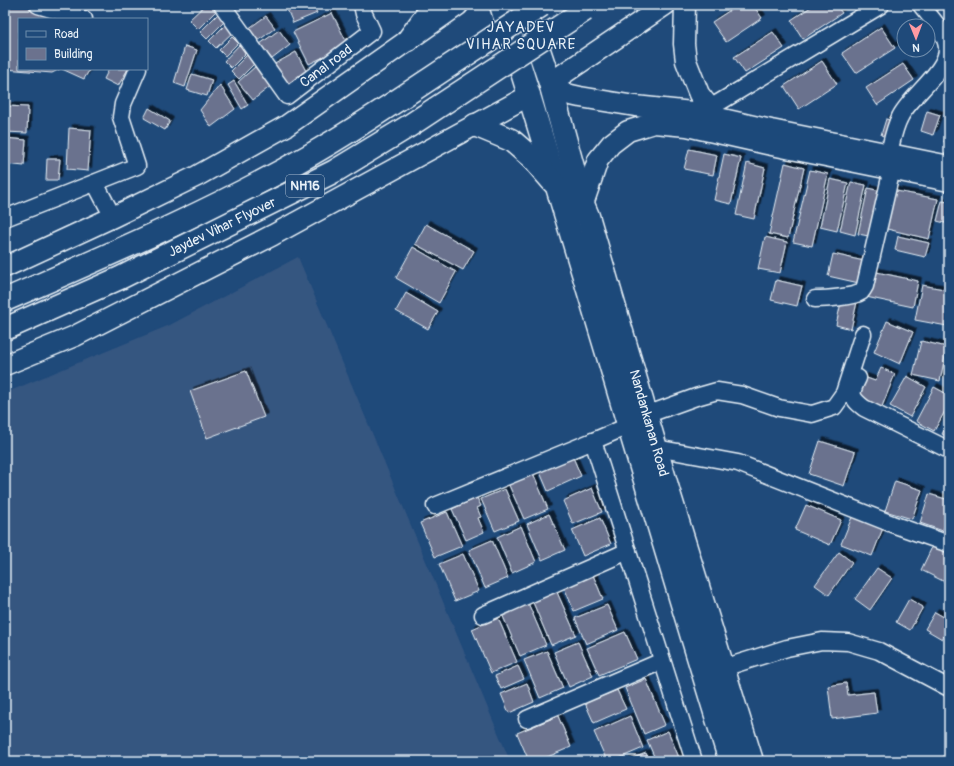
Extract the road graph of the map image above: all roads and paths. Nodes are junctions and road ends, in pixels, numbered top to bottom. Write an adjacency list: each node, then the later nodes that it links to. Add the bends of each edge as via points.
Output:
1 (38, 5): 14 (street)
2 (222, 5): 13 (street, Canal road, via 287,96 372,31)
3 (434, 5): 15 (main road)
4 (458, 5): 15 (street)
5 (501, 5): 18 (main road, Nandankanan Road)
6 (524, 5): 17 (main road, Nandankanan Road)
7 (542, 5): 31 (main road, Jaydev Vihar Flyover / NH16, bridge, via 389,107 310,155 201,213)
8 (592, 5): 32 (main road, Jaydev Vihar Flyover / NH16, bridge, via 409,126 335,171 120,278)
9 (664, 5): 17 (street)
10 (685, 5): 19 (street, via 686,61 699,94)
11 (881, 5): 19 (street)
12 (921, 5): 21 (street, via 944,36 947,47 945,59 899,118)
13 (363, 10)
14 (81, 18)
15 (408, 40): 27 (street, via 286,126 197,176)
16 (138, 70): 24 (street, via 123,104 121,116 137,166)
17 (551, 87): 19 (street, via 607,102); 26 (main road, Nandankanan Road)
18 (530, 95): 20 (street); 25 (main road, Nandankanan Road)
19 (713, 113): 21 (street)
20 (475, 125): 25 (main road, via 511,140 533,159); 35 (street, via 295,223 109,319)
21 (890, 161): 22 (street); 23 (street); 26 (street, via 767,144 687,126 654,123 628,131 611,144 598,160); 30 (street, via 865,286 856,294)
22 (949, 166)
23 (949, 181)
24 (95, 183): 27 (street); 28 (street)
25 (558, 187): 37 (main road, Nandankanan Road)
26 (583, 204): 36 (main road, Nandankanan Road)
27 (113, 217): 29 (street)
28 (5, 218)
29 (5, 267)
30 (815, 299)
31 (5, 300)
32 (5, 329)
33 (863, 334): 36 (street, via 844,393 834,407 812,414 778,408 742,395 717,391)
34 (866, 360): 40 (street, via 854,385 852,395 855,401 864,408)
35 (5, 365)
36 (646, 415): 39 (main road, Nandankanan Road)
37 (628, 426): 38 (street); 50 (main road, Nandankanan Road)
38 (593, 441): 41 (street); 43 (street)
39 (656, 448): 42 (street, via 738,463); 46 (main road, Nandankanan Road)
40 (949, 450)
41 (435, 506)
42 (949, 544)
43 (628, 551): 44 (street); 45 (street)
44 (483, 615)
45 (662, 661): 48 (street); 49 (street)
46 (723, 668): 47 (street, via 787,648 822,641 848,642 879,651); 51 (main road, Nandankanan Road)
47 (949, 688)
48 (527, 718)
49 (694, 761)
50 (730, 761)
51 (752, 761)

